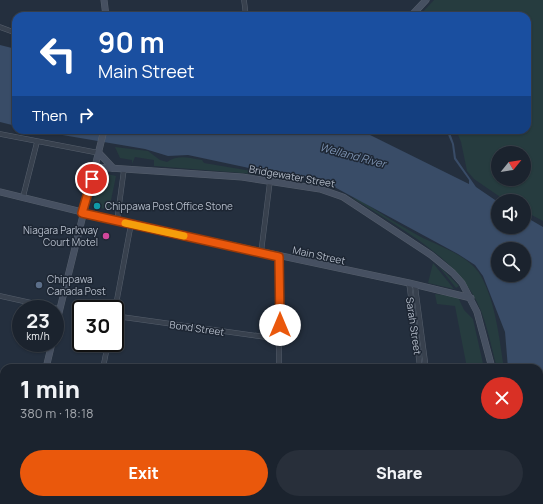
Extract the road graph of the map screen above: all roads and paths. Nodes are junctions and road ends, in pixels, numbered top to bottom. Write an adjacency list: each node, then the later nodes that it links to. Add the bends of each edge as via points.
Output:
1 (104, 0): 4 (main road)
2 (244, 0): 5 (street)
3 (426, 0): 6 (main road)
4 (106, 12)
5 (246, 12)
6 (415, 12)
7 (0, 27): 8 (street)
8 (12, 31)
9 (0, 134): 11 (street)
10 (103, 134): 12 (main road)
11 (37, 142): 12 (street); 18 (street)
12 (100, 151): 13 (main road); 14 (main road)
13 (95, 167): 14 (main road, Bridgewater Street); 19 (main road)
14 (114, 168): 15 (main road, Bridgewater Street)
15 (124, 169): 16 (main road, Bridgewater Street, via 206,173); 20 (street)
16 (270, 181): 22 (street); 27 (main road, Bridgewater Street, via 320,189 343,197 443,264 462,284)
17 (0, 192): 18 (main road, Main Street)
18 (23, 197): 19 (main road, Main Street)
19 (82, 213): 20 (main road, Main Street); 29 (main road)
20 (117, 221): 21 (main road, Main Street)
21 (131, 224): 22 (main road, Main Street); 30 (street)
22 (261, 253): 23 (main road, Main Street)
23 (279, 257): 24 (main road, Main Street); 32 (street)
24 (409, 283): 25 (main road, Main Street); 38 (street, Sarah Street)
25 (415, 286): 27 (main road, Main Street); 39 (street, Sarah Street)
26 (0, 296): 28 (street)
27 (470, 298): 40 (main road, Bridgewater Street, via 479,319)
28 (18, 300)
29 (61, 300)
30 (117, 300)
31 (124, 317): 32 (street, Bond Street)
32 (280, 339): 37 (street)
33 (50, 352): 35 (main road)
34 (106, 352): 36 (street)
35 (47, 364)
36 (104, 364)
37 (279, 364)
38 (419, 364)
39 (425, 364)
40 (491, 364)

